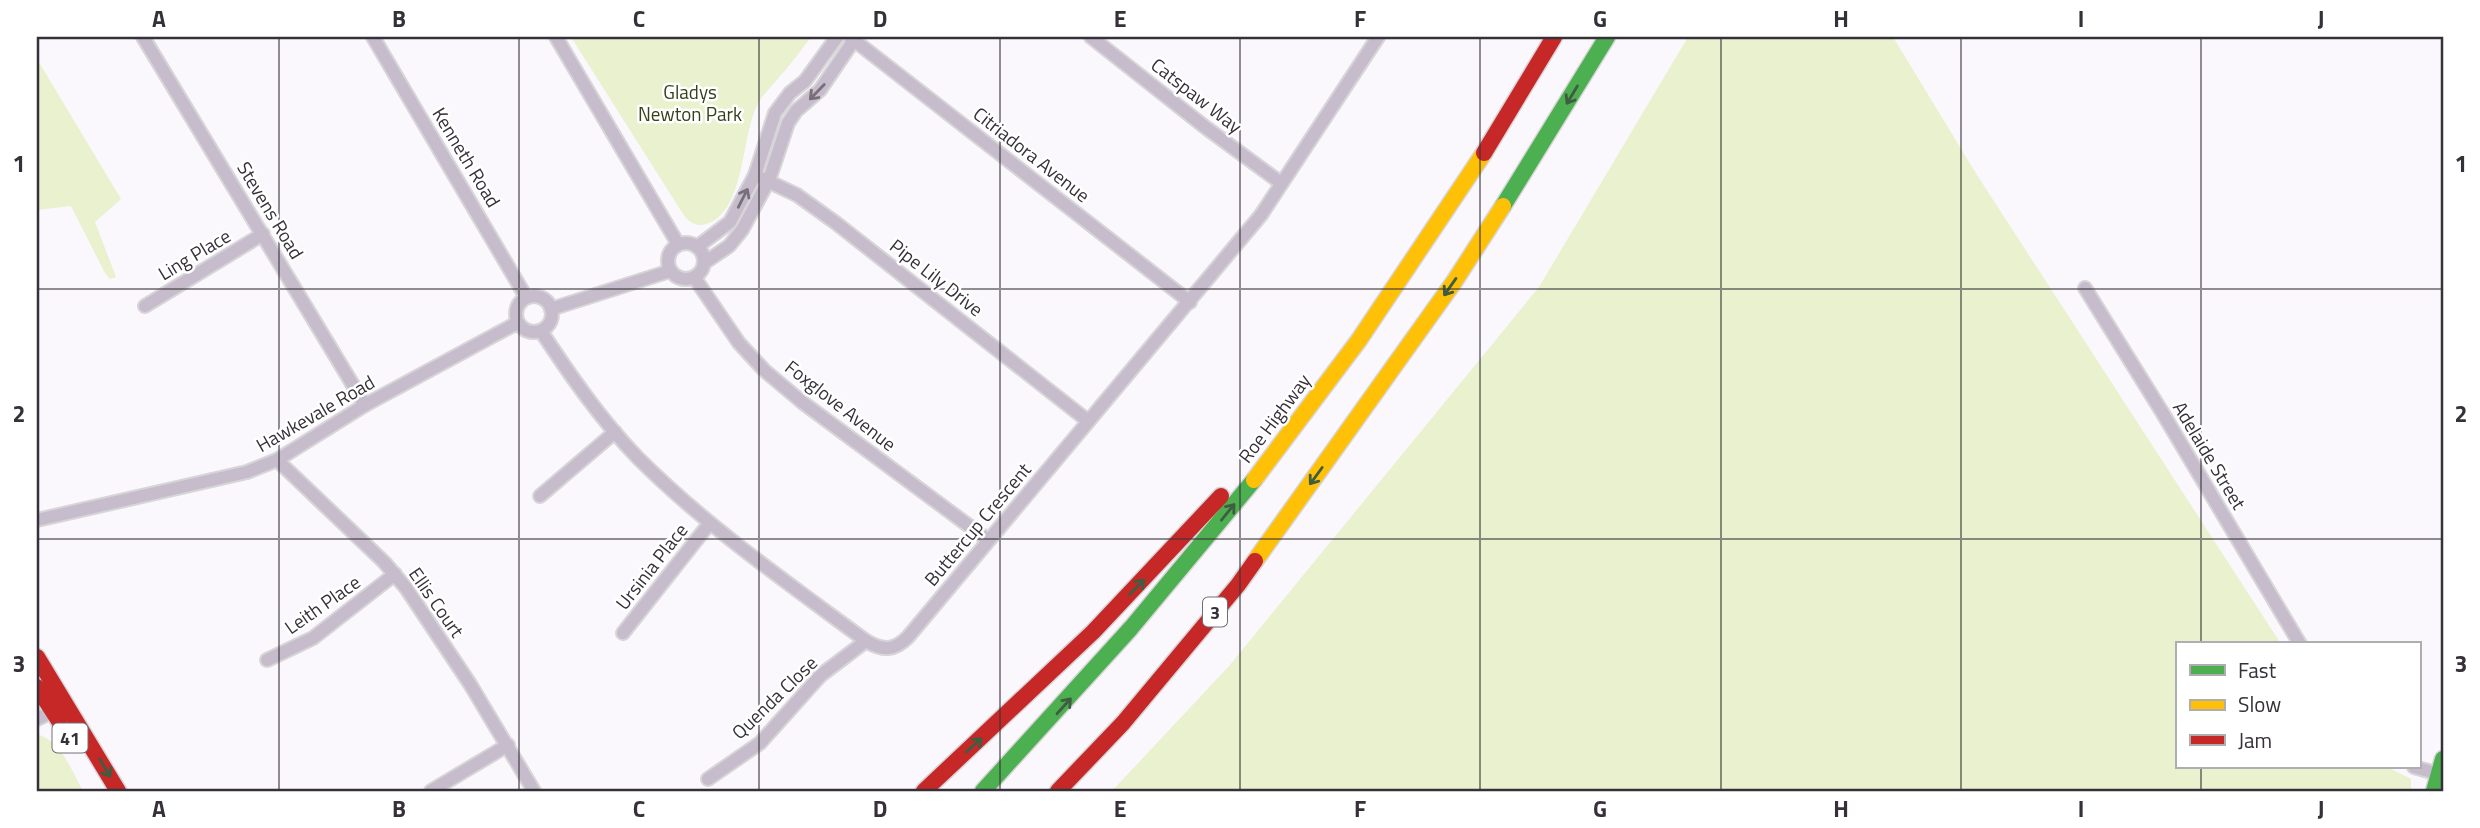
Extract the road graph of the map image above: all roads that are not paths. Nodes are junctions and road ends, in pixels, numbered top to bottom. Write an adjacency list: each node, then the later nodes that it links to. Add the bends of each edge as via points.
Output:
1 (143, 37): 14 (street, Stevens Road)
2 (373, 37): 21 (street, Kenneth Road)
3 (556, 37): 15 (street)
4 (837, 37): 11 (street, via 775,113)
5 (1091, 37): 13 (street, Catspaw Way)
6 (1378, 37): 13 (street, Buttercup Crescent)
7 (1555, 37): 10 (main road, Roe Highway)
8 (1607, 37): 36 (main road, 3, one-way to 36, via 1454,282)
9 (854, 38): 12 (street, one-way to 12, via 820,90 788,123); 22 (street, Citriadora Avenue)
10 (1518, 98): 53 (main road, one-way to 10, via 1093,632 1254,459 1373,303); 54 (main road, Roe Highway, one-way to 10, via 1124,639 1255,478 1359,340)
11 (755, 175): 12 (street, Pipe Lily Drive); 16 (street, one-way to 11, via 730,222)
12 (769, 180): 17 (street, via 742,230 729,246); 28 (street, Pipe Lily Drive, via 836,223)
13 (1281, 183): 22 (street, Buttercup Crescent, via 1261,215)
14 (263, 234): 23 (street, Ling Place); 27 (street, Stevens Road)
15 (678, 244): 16 (street); 18 (street, via 668,255)
16 (697, 247): 17 (street)
17 (704, 263): 19 (street)
18 (670, 271): 19 (street, via 679,278); 24 (street)
19 (694, 277): 34 (street, Foxglove Avenue, via 764,370)
20 (2085, 288): 39 (street, Adelaide Street)
21 (526, 297): 24 (street, via 541,298); 25 (street, via 516,308)
22 (1190, 302): 28 (street, Buttercup Crescent)
23 (145, 306)
24 (551, 309): 26 (street, via 550,322)
25 (517, 323): 26 (street, via 527,332); 27 (street, Hawkevale Road)
26 (541, 331): 29 (street, Buttercup Crescent)
27 (365, 405): 30 (street, Hawkevale Road)
28 (1088, 421): 34 (street, Buttercup Crescent)
29 (615, 432): 31 (street); 33 (street, Buttercup Crescent)
30 (277, 460): 32 (street, Hawkevale Road, via 247,472); 35 (street, Ellis Court)
31 (540, 496)
32 (37, 520)
33 (709, 524): 37 (street, Ursinia Place); 38 (street, Buttercup Crescent)
34 (988, 540): 38 (street, Buttercup Crescent, via 897,647 883,649)
35 (395, 575): 41 (street, Leith Place, via 313,638); 45 (street, Ellis Court)
36 (1238, 585): 55 (main road, 3, via 1123,723); 56 (main road)
37 (623, 633)
38 (866, 641): 48 (street, Quenda Close, via 821,675 760,743)
39 (2299, 642)
40 (37, 657): 42 (main road, 41)
41 (268, 660)
42 (43, 694): 43 (main road, 41)
43 (58, 708): 44 (street); 49 (main road, 41); 50 (main road, 41, one-way to 50)
44 (37, 719)
45 (508, 745): 51 (street); 52 (street, Ellis Court)
46 (2441, 766): 47 (street); 57 (main road)
47 (2420, 767)
48 (708, 779)
49 (102, 791)
50 (118, 791)
51 (432, 791)
52 (534, 791)
53 (924, 791)
54 (983, 791)
55 (1058, 791)
56 (1078, 791)
57 (2434, 791)

